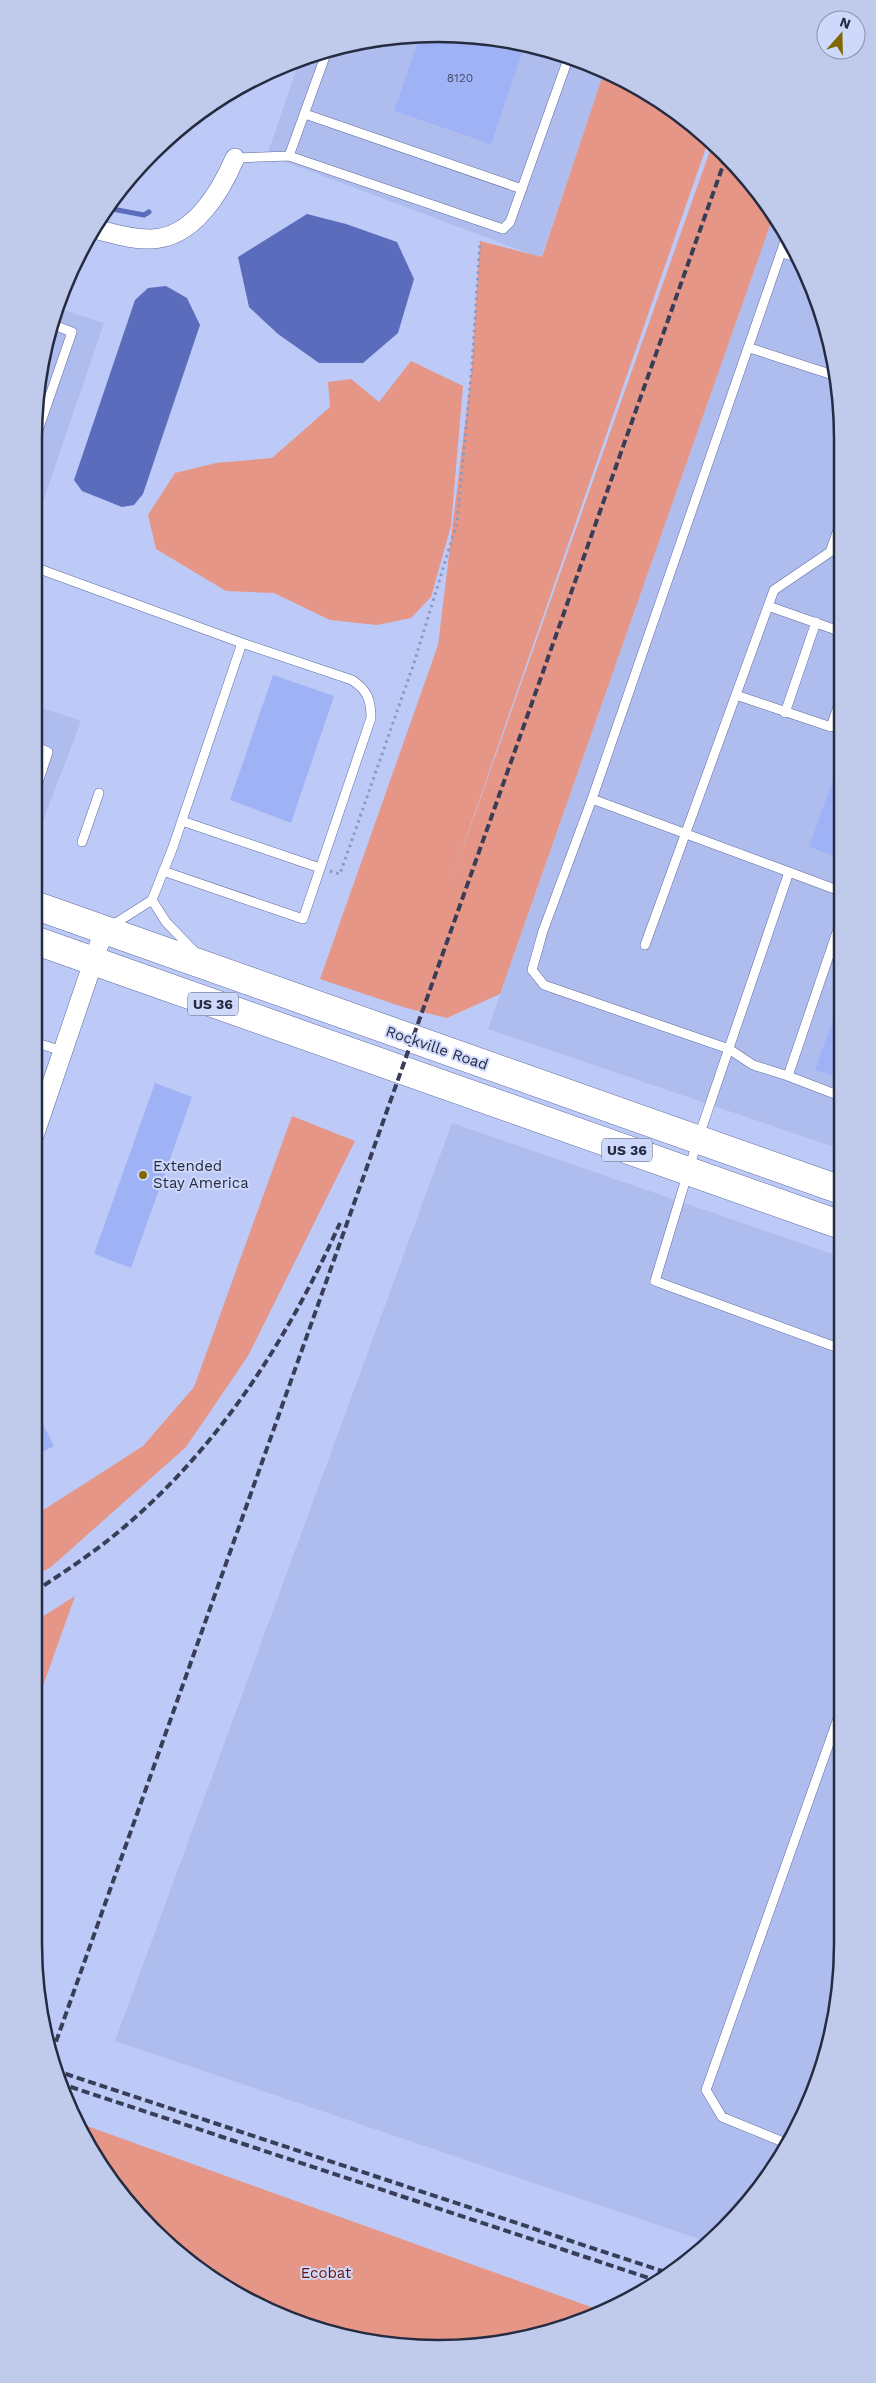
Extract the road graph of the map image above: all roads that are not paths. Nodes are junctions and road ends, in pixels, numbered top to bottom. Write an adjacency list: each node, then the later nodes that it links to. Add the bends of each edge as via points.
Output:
1 (324, 59): 3 (lane)
2 (566, 64): 6 (lane)
3 (306, 114): 4 (lane); 6 (lane)
4 (289, 156): 5 (lane); 6 (lane, via 503,229 510,222)
5 (235, 158): 7 (street, via 210,202 190,224 173,235 148,239)
6 (522, 189)
7 (101, 230)
8 (784, 245): 9 (lane)
9 (782, 252): 10 (lane); 12 (lane)
10 (788, 254)
11 (59, 327): 14 (lane, via 72,332)
12 (750, 348): 13 (lane); 27 (lane)
13 (828, 373)
14 (43, 416)
15 (834, 541): 17 (lane, via 830,552 774,590)
16 (42, 570): 20 (lane)
17 (768, 606): 18 (lane); 21 (lane)
18 (816, 622): 19 (lane); 22 (lane)
19 (834, 629)
20 (242, 643): 28 (lane); 31 (lane, via 352,680 369,696 371,718)
21 (736, 695): 22 (lane); 29 (lane)
22 (785, 713): 23 (lane, via 831,727)
23 (834, 719)
24 (42, 749): 25 (lane, via 48,752)
25 (42, 771)
26 (99, 793): 30 (lane)
27 (592, 799): 29 (lane); 44 (lane, via 532,970 544,985)
28 (182, 821): 31 (lane); 32 (lane)
29 (686, 834): 33 (lane); 40 (lane)
30 (82, 842)
31 (320, 868): 32 (lane, via 303,919)
32 (163, 871): 35 (lane)
33 (789, 872): 34 (lane); 44 (lane)
34 (834, 889)
35 (152, 900): 37 (lane); 42 (lane, via 166,922)
36 (42, 908): 37 (main road, Rockville Road / US 36)
37 (104, 930): 41 (street); 42 (main road, Rockville Road / US 36)
38 (834, 941): 46 (lane)
39 (42, 943): 41 (main road, US 36)
40 (645, 945)
41 (93, 961): 45 (street); 50 (main road, US 36)
42 (213, 968): 49 (main road, Rockville Road / US 36)
43 (42, 1044): 45 (lane)
44 (729, 1049): 46 (lane, via 753,1065); 49 (lane)
45 (62, 1050): 48 (street)
46 (788, 1076): 47 (lane)
47 (834, 1094)
48 (42, 1111)
49 (698, 1140): 50 (lane); 51 (main road, Rockville Road / US 36)
50 (689, 1171): 52 (main road, US 36); 53 (lane, via 655,1281)
51 (834, 1188)
52 (834, 1222)
53 (834, 1346)
54 (834, 1730): 55 (lane, via 706,2090 722,2117)
55 (782, 2141)

